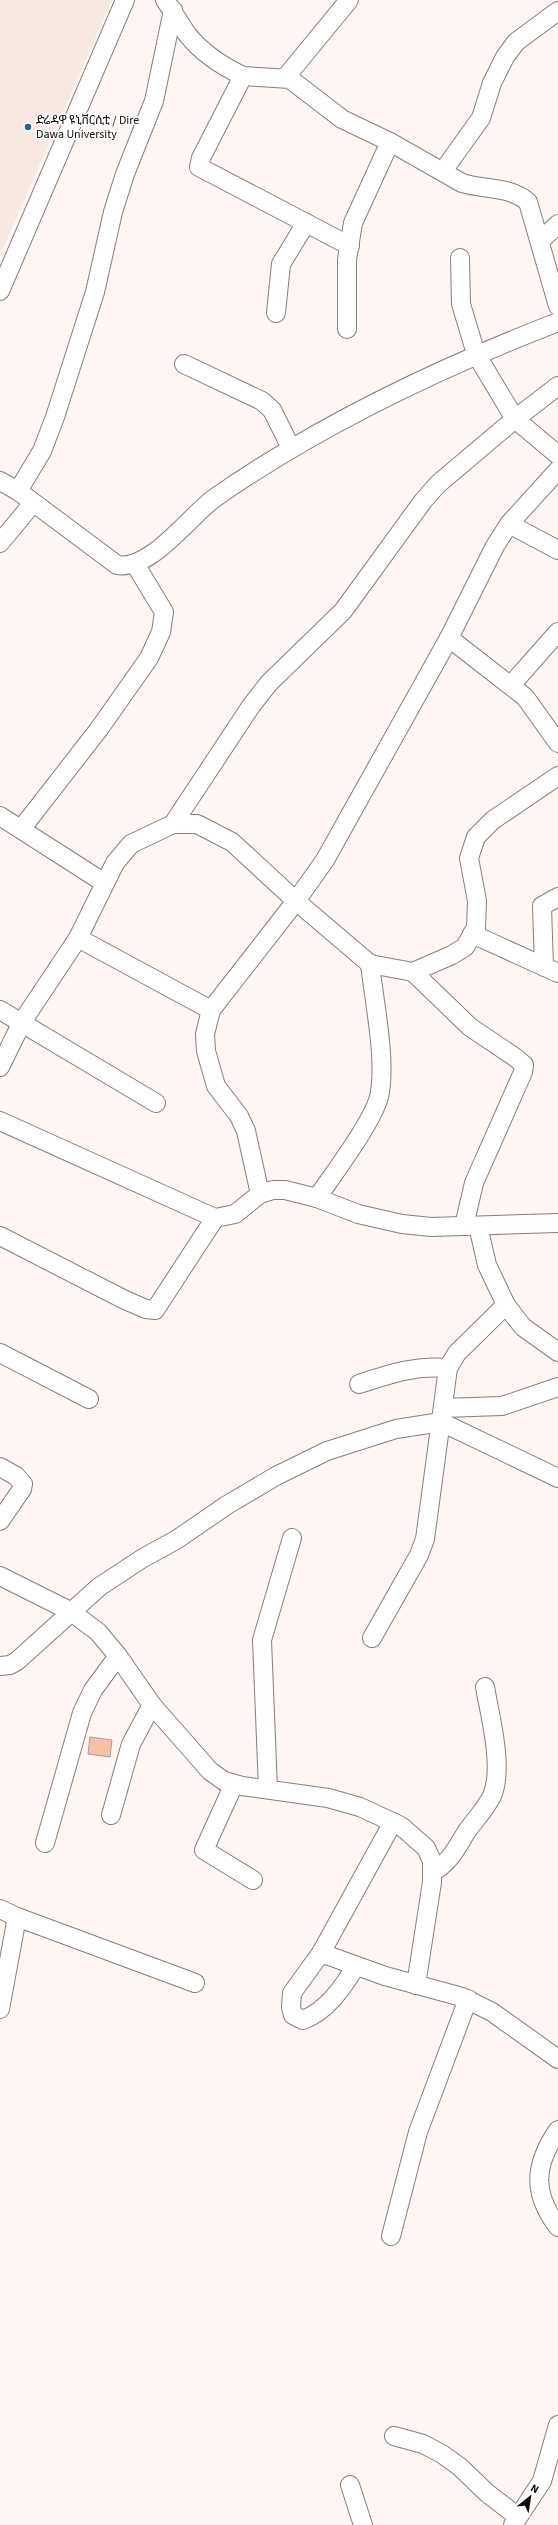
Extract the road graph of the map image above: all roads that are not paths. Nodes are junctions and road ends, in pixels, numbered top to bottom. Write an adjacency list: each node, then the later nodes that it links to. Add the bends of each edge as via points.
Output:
1 (125, 0): 14 (street)
2 (349, 0): 6 (street)
3 (169, 5): 5 (street, via 187,34 207,54); 27 (street, via 154,101 113,212 95,292 42,452)
4 (558, 11): 8 (street, via 516,42 505,57 492,83 481,118)
5 (243, 76): 6 (street); 9 (street, via 201,158 199,167)
6 (286, 78): 7 (street, via 342,119)
7 (390, 142): 8 (street); 12 (street, via 353,223)
8 (443, 171): 11 (street, via 462,183 509,191 522,196 528,202)
9 (306, 223): 12 (street); 16 (street, via 281,264)
10 (558, 224): 11 (street)
11 (540, 241): 15 (street)
12 (350, 246): 18 (street)
13 (460, 258): 19 (street, via 461,304)
14 (0, 291)
15 (558, 306)
16 (276, 313)
17 (558, 322): 19 (street)
18 (347, 329)
19 (476, 354): 22 (street); 23 (street)
20 (184, 364): 23 (street, via 262,401 272,410)
21 (558, 386): 22 (street)
22 (515, 419): 24 (street); 39 (street, via 438,484 343,611 269,683 250,706)
23 (291, 448): 32 (street, via 211,500 157,550)
24 (558, 455)
25 (558, 470): 29 (street)
26 (0, 481): 27 (street)
27 (18, 491): 28 (street)
28 (33, 503): 30 (street); 32 (street, via 117,565)
29 (510, 524): 31 (street); 34 (street, via 495,546)
30 (0, 544)
31 (558, 550)
32 (134, 564): 40 (street, via 164,612 161,632 141,671)
33 (558, 632): 35 (street)
34 (448, 638): 35 (street); 43 (street, via 329,853)
35 (511, 685): 36 (street, via 525,697)
36 (558, 743)
37 (558, 776): 44 (street, via 492,820 476,837 469,858 477,901 476,928)
38 (0, 816): 40 (street)
39 (173, 824): 41 (street, via 131,844); 43 (street, via 197,824 232,842)
40 (22, 828): 41 (street)
41 (103, 882): 45 (street)
42 (558, 897): 47 (street, via 542,906)
43 (296, 901): 46 (street); 50 (street)
44 (472, 934): 47 (street); 48 (street, via 465,947)
45 (78, 938): 50 (street); 51 (street)
46 (370, 964): 48 (street); 56 (street, via 380,1060 379,1097 371,1115)
47 (551, 970)
48 (413, 972): 59 (street, via 470,1027 524,1065 474,1183)
49 (0, 1010): 51 (street)
50 (212, 1010): 55 (street, via 205,1034 206,1051 216,1086 239,1116 246,1131)
51 (22, 1022): 52 (street); 53 (street)
52 (0, 1067)
53 (156, 1103)
54 (0, 1121): 57 (street)
55 (260, 1194): 56 (street, via 285,1190); 57 (street, via 235,1214)
56 (318, 1198): 59 (street, via 358,1214 402,1224)
57 (215, 1218): 60 (street, via 155,1310 125,1300)
58 (558, 1223): 59 (street)
59 (471, 1226): 61 (street, via 486,1265)
60 (0, 1236)
61 (506, 1305): 63 (street, via 523,1327); 64 (street, via 457,1353)
62 (0, 1352): 67 (street)
63 (558, 1352)
64 (448, 1368): 65 (street, via 398,1371); 68 (street)
65 (359, 1384)
66 (558, 1387): 68 (street, via 502,1406)
67 (89, 1399)
68 (442, 1415): 70 (street); 74 (street, via 327,1450 298,1463 117,1575); 75 (street, via 425,1539 419,1555)
69 (0, 1467): 71 (street, via 16,1476 23,1484)
70 (558, 1478)
71 (0, 1521)
72 (292, 1538): 81 (street, via 262,1640)
73 (0, 1576): 74 (street)
74 (70, 1611): 76 (street, via 98,1632); 77 (street, via 17,1661)
75 (372, 1638)
76 (118, 1656): 79 (street); 84 (street, via 93,1690 82,1713)
77 (0, 1666)
78 (485, 1687): 85 (street, via 496,1764 492,1796 452,1856 443,1866)
79 (152, 1705): 80 (street, via 210,1772); 82 (street, via 131,1744)
80 (234, 1784): 81 (street); 86 (street, via 204,1850)
81 (268, 1789): 83 (street, via 328,1798 360,1807)
82 (112, 1814)
83 (393, 1822): 85 (street, via 426,1848 432,1861); 89 (street)
84 (45, 1843)
85 (432, 1872): 92 (street)
86 (253, 1880)
87 (0, 1909): 88 (street)
88 (17, 1917): 91 (street); 94 (street)
89 (321, 1953): 90 (street); 90 (street, via 292,1993 293,2016 304,2020 326,2006)
90 (356, 1966): 92 (street)
91 (195, 1983)
92 (416, 1985): 93 (street)
93 (468, 1999): 95 (street, via 492,2012); 98 (street, via 418,2132)
94 (0, 2009)
95 (558, 2059)
96 (558, 2130): 97 (street, via 542,2162 538,2178 540,2194 548,2215)
97 (558, 2227)
98 (391, 2236)
99 (558, 2425): 102 (street, via 542,2481)
100 (394, 2436): 102 (street, via 424,2444 442,2454 460,2467)
101 (350, 2485): 103 (street)
102 (515, 2520)
103 (363, 2525)

